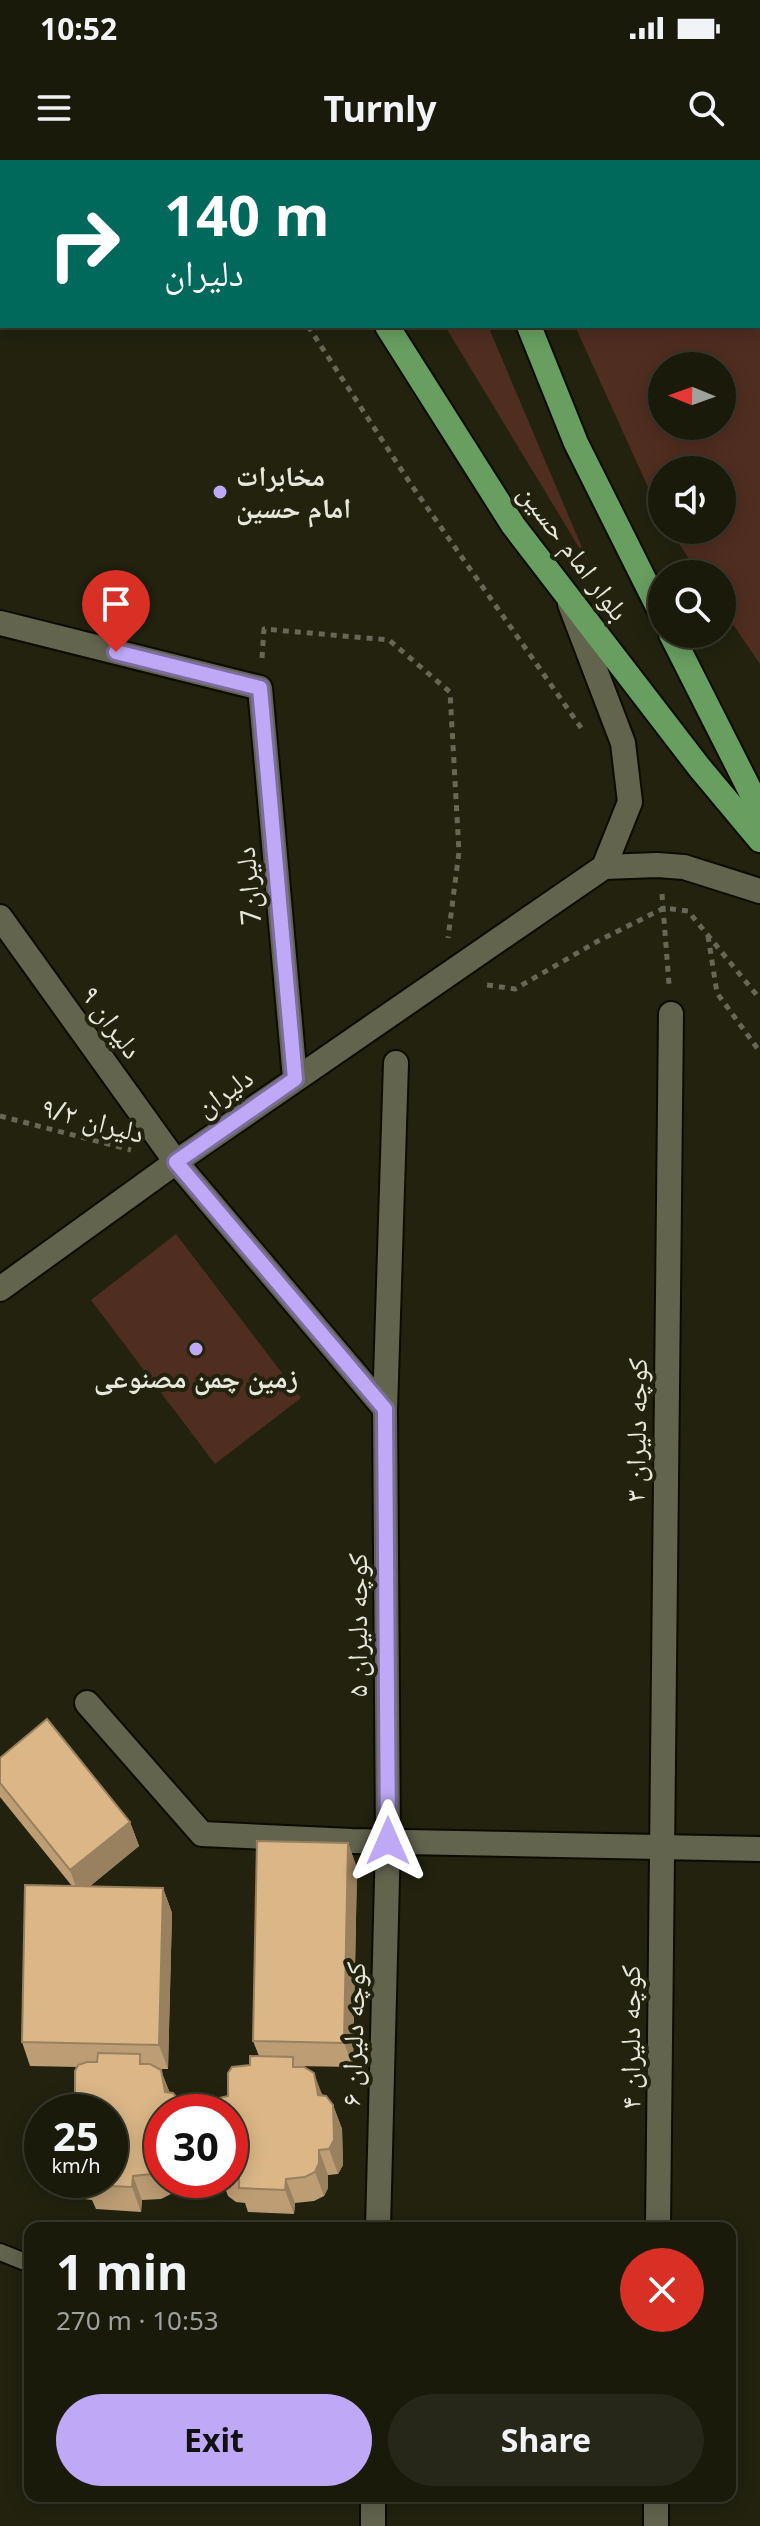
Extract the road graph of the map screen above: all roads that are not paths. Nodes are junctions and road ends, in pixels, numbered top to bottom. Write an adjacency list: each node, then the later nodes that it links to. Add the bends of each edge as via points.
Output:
1 (388, 328): 4 (main road, بلوار امام حسین, via 513,525)
2 (530, 328): 3 (main road, via 576,443)
3 (648, 587)
4 (566, 594): 8 (main road, بلوار امام حسین); 9 (street, via 623,743 630,802)
5 (0, 623): 14 (street, دلیران7, via 260,688)
6 (678, 648): 7 (main road)
7 (760, 810)
8 (760, 840)
9 (604, 867): 10 (street, via 684,867); 14 (street, دلیران)
10 (760, 891)
11 (0, 917): 15 (street, دلیران ۹)
12 (671, 1014): 20 (street, کوچه دلیران ۳)
13 (396, 1063): 17 (street, کوچه دلیران ۵)
14 (295, 1079): 15 (street, دلیران)
15 (176, 1162): 16 (street, دلیران); 17 (street)
16 (0, 1289)
17 (385, 1409): 19 (street, کوچه دلیران ۵)
18 (87, 1703): 19 (street, via 202,1834)
19 (388, 1841): 20 (street); 22 (street, کوچه دلیران ۶)
20 (661, 1846): 21 (street); 23 (street, کوچه دلیران ۴)
21 (760, 1849)
22 (378, 2222)
23 (658, 2222)
24 (0, 2252): 25 (lane)
25 (24, 2262)
26 (373, 2502): 28 (street)
27 (656, 2502): 29 (street)
28 (373, 2526)
29 (656, 2526)

